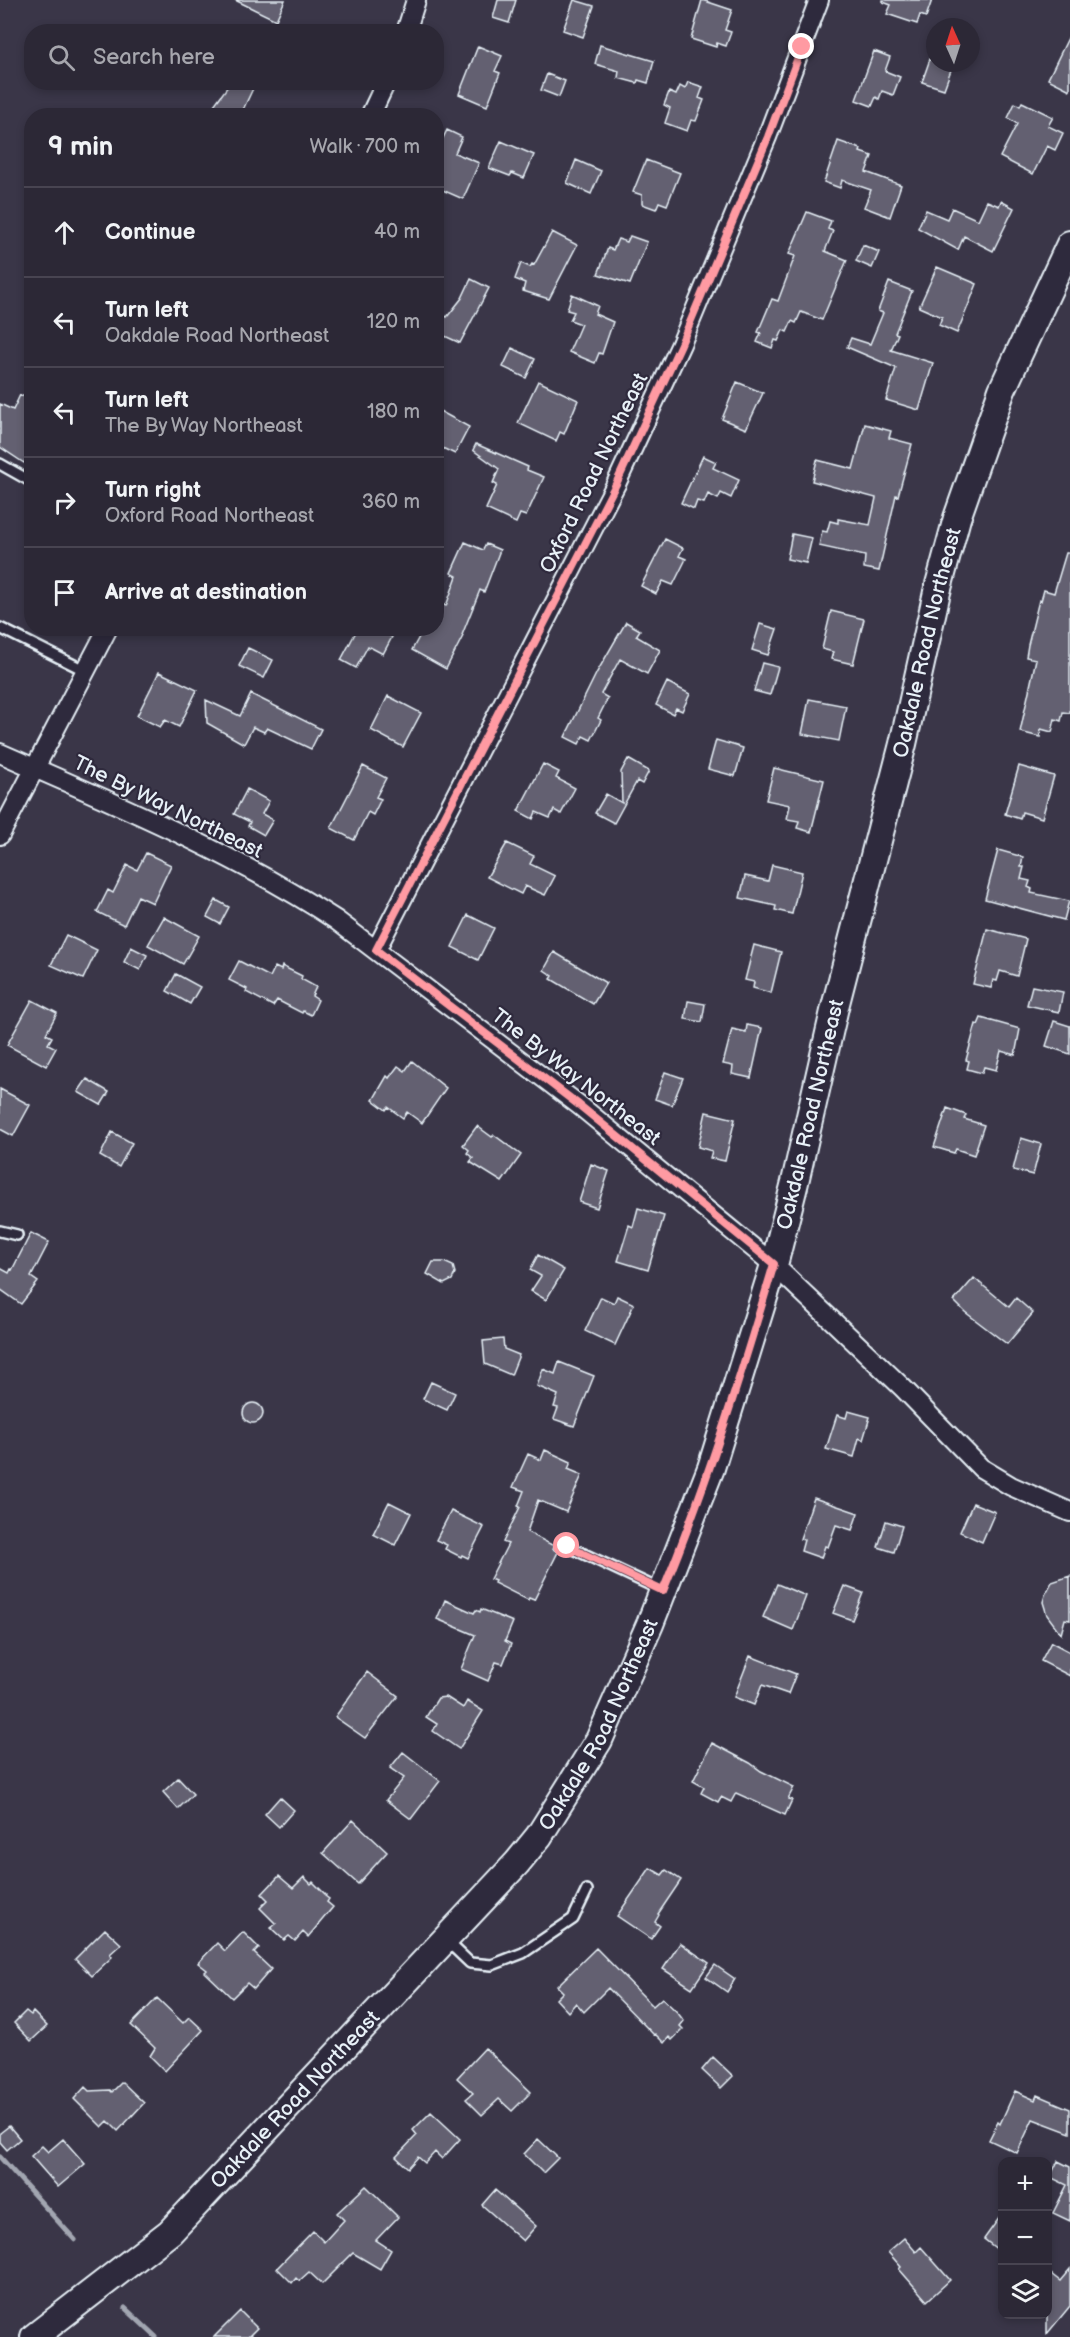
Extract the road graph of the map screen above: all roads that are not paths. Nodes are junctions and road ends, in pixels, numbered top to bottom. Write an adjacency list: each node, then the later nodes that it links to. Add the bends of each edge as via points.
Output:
1 (416, 0): 3 (street)
2 (819, 0): 15 (street, Oxford Road Northeast, via 768,137 704,290 616,484)
3 (408, 24)
4 (382, 90): 5 (street)
5 (374, 108)
6 (1070, 244): 18 (street, Oakdale Road Northeast, via 1002,390 957,518)
7 (0, 464): 8 (lane)
8 (24, 478)
9 (0, 628): 11 (lane)
10 (104, 636): 11 (street)
11 (86, 671): 13 (street)
12 (0, 753): 13 (street, The By Way Northeast)
13 (35, 769): 14 (street); 15 (street, The By Way Northeast, via 242,866 303,899)
14 (0, 835)
15 (376, 950): 18 (street, The By Way Northeast, via 579,1105)
16 (0, 1231): 17 (lane)
17 (18, 1235)
18 (774, 1264): 19 (street, The By Way Northeast, via 981,1468); 21 (street, Oakdale Road Northeast, via 732,1407)
19 (1070, 1512)
20 (567, 1546): 21 (lane)
21 (663, 1591): 23 (street, Oakdale Road Northeast, via 599,1740 569,1791 517,1863)
22 (587, 1890): 23 (lane, via 573,1919 523,1953 492,1965 470,1963)
23 (446, 1939): 24 (street, Oakdale Road Northeast, via 170,2232)
24 (34, 2337)

